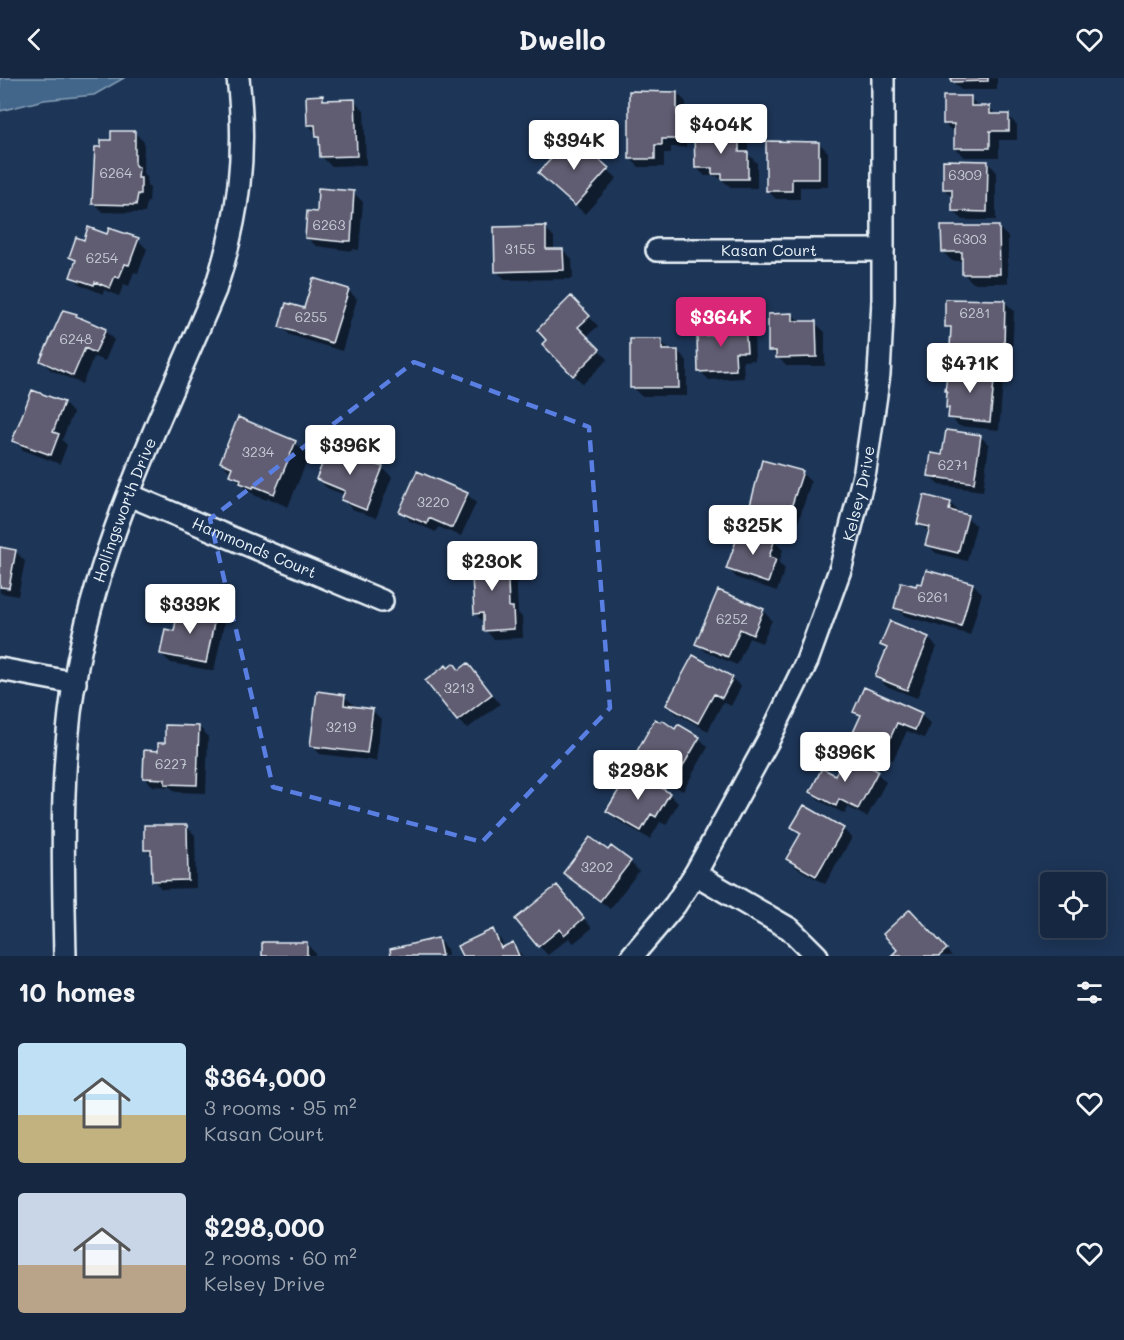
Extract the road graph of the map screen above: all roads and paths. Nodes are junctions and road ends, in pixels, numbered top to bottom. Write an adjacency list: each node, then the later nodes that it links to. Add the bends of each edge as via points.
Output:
1 (238, 78): 5 (street, Hollingsworth Drive, via 242,124 240,178 228,250)
2 (883, 78): 4 (street, Kelsey Drive)
3 (657, 250): 4 (street, Kasan Court)
4 (883, 250): 9 (street, Kelsey Drive, via 881,350 873,423 841,567 795,687)
5 (129, 495): 6 (street, Hammonds Court); 8 (street, Hollingsworth Drive, via 100,575)
6 (382, 601)
7 (0, 669): 8 (street)
8 (75, 683): 10 (street, Hollingsworth Drive, via 63,790)
9 (695, 874): 11 (street, Kelsey Drive, via 668,916); 12 (street, via 790,928)
10 (65, 956)
11 (632, 956)
12 (817, 956)

